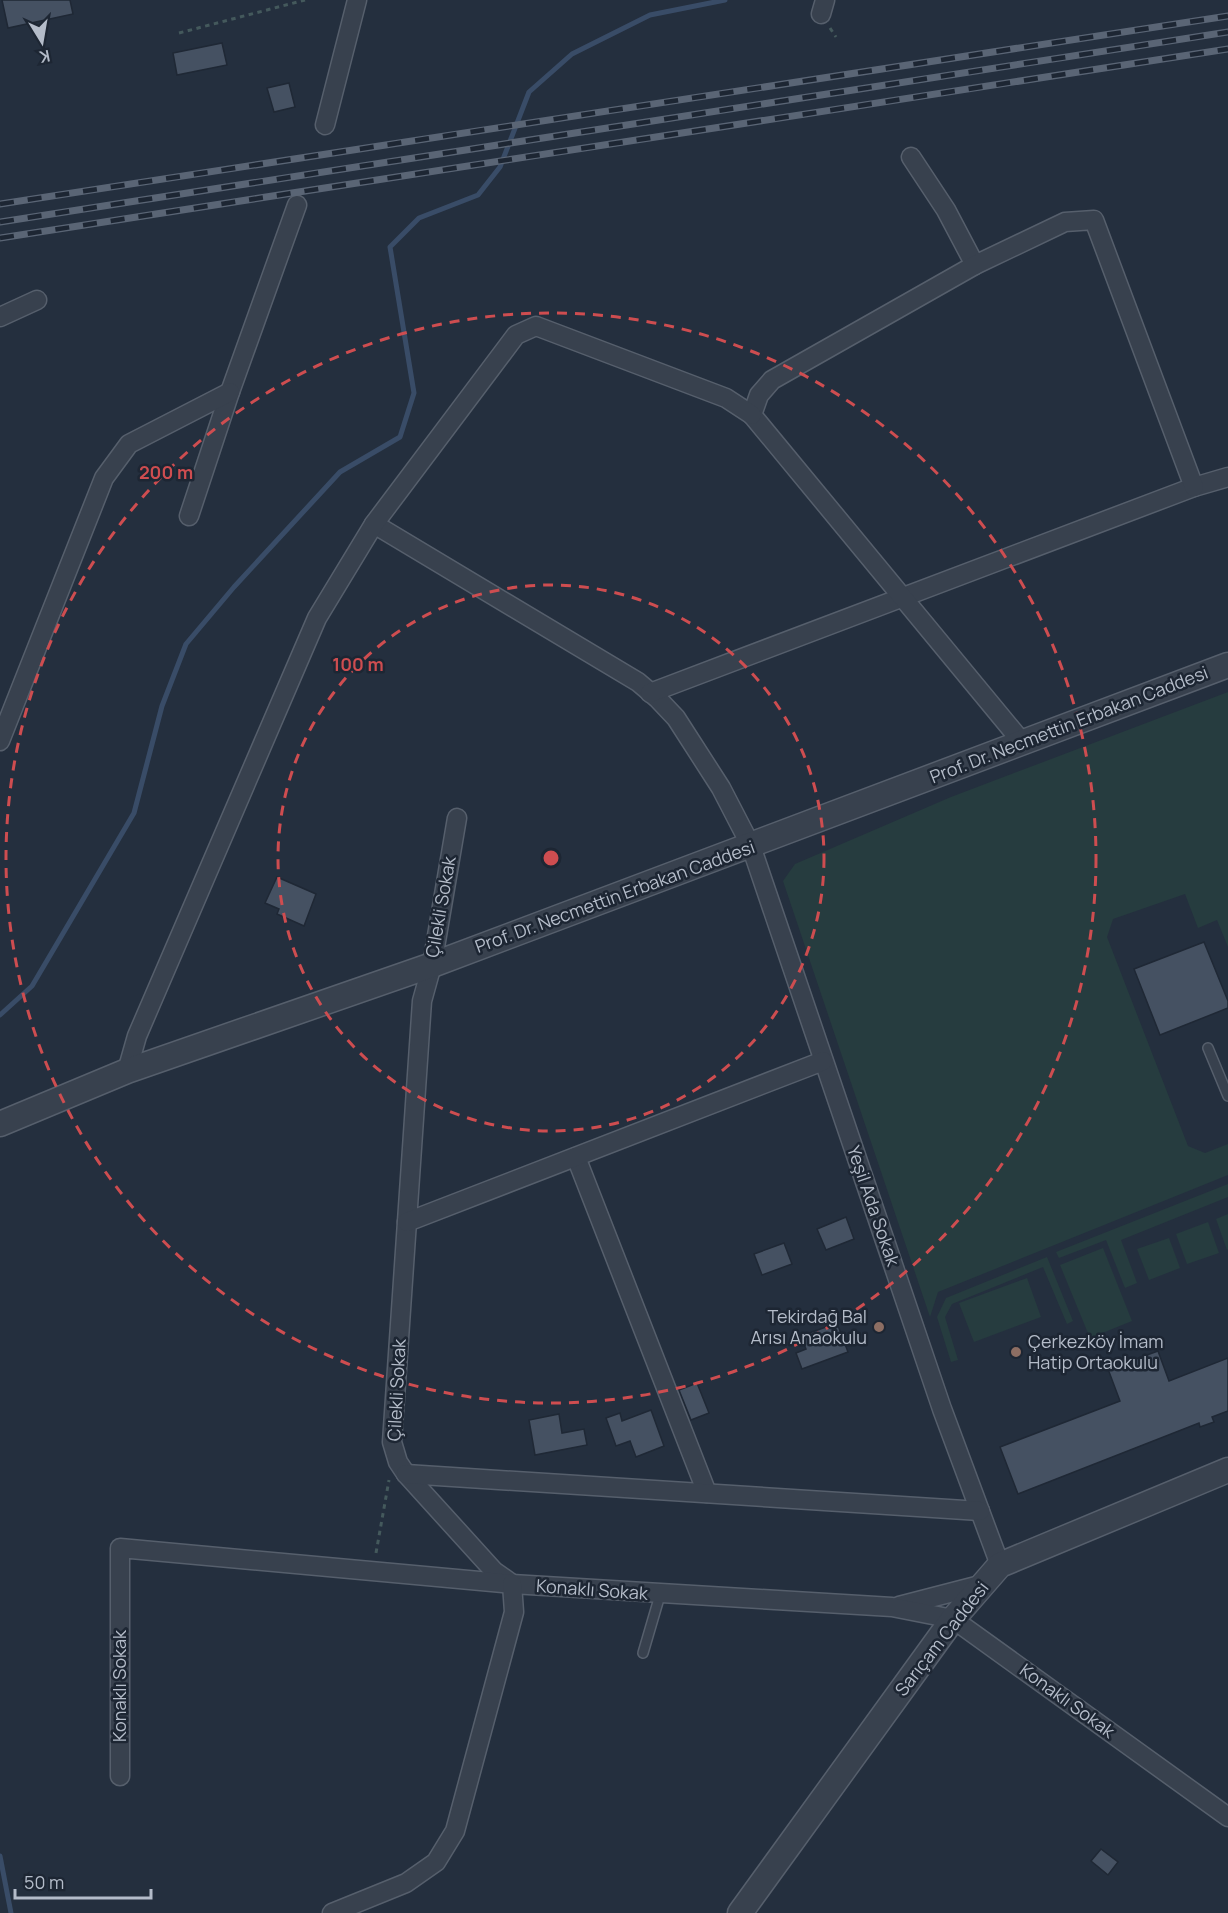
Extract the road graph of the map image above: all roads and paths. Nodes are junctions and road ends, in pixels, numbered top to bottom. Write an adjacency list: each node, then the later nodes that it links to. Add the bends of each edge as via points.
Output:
1 (305, 0): 3 (path)
2 (357, 0): 4 (street)
3 (179, 33)
4 (325, 125)
5 (911, 157): 7 (street, via 946,210)
6 (297, 205): 10 (street)
7 (975, 265): 11 (street, via 772,380 759,395); 13 (street, via 1065,222 1094,220)
8 (37, 300): 9 (street)
9 (0, 316)
10 (230, 392): 14 (street); 19 (street, via 129,444 104,478)
11 (752, 415): 15 (street, via 726,398 536,326 516,335); 16 (street)
12 (1228, 477): 13 (street)
13 (1194, 487): 16 (street)
14 (189, 516)
15 (374, 524): 18 (street, Yeşil Ada Sokak, via 628,676); 26 (street, via 317,618 142,1025)
16 (902, 596): 18 (street); 20 (street)
17 (1228, 664): 20 (street, Prof. Dr. Necmettin Erbakan Caddesi)
18 (650, 693): 22 (street, Yeşil Ada Sokak, via 676,718)
19 (0, 741)
20 (1022, 742): 22 (street, Prof. Dr. Necmettin Erbakan Caddesi)
21 (457, 818): 23 (street, Çilekli Sokak)
22 (751, 846): 23 (street, Prof. Dr. Necmettin Erbakan Caddesi); 25 (street, Yeşil Ada Sokak)
23 (432, 965): 26 (street, Prof. Dr. Necmettin Erbakan Caddesi); 30 (street, Çilekli Sokak, via 422,1001)
24 (1208, 1048): 27 (lane)
25 (824, 1061): 29 (street); 34 (street, Yeşil Ada Sokak)
26 (127, 1071): 28 (street, Prof. Dr. Necmettin Erbakan Caddesi)
27 (1228, 1096)
28 (0, 1124)
29 (576, 1156): 30 (street); 33 (street)
30 (407, 1222): 31 (street, Çilekli Sokak, via 392,1442)
31 (402, 1468): 33 (street); 36 (path, via 390,1475); 37 (street, via 494,1572)
32 (1228, 1470): 35 (street, Sarıçam Caddesi)
33 (707, 1493): 34 (street)
34 (980, 1511): 35 (street, Yeşil Ada Sokak)
35 (1000, 1565): 38 (street, Sarıçam Caddesi)
36 (373, 1573): 37 (street, Konaklı Sokak); 43 (street, Konaklı Sokak, via 120,1548)
37 (512, 1584): 39 (street, Konaklı Sokak); 45 (street, via 514,1612 455,1831 436,1862 406,1883)
38 (984, 1584): 40 (street); 41 (street, Sarıçam Caddesi)
39 (660, 1595): 40 (street, Konaklı Sokak); 42 (lane)
40 (892, 1607): 41 (street, Konaklı Sokak)
41 (953, 1619): 44 (street, Konaklı Sokak); 46 (street, Sarıçam Caddesi)
42 (643, 1653)
43 (120, 1776)
44 (1228, 1817)
45 (332, 1913)
46 (740, 1913)

